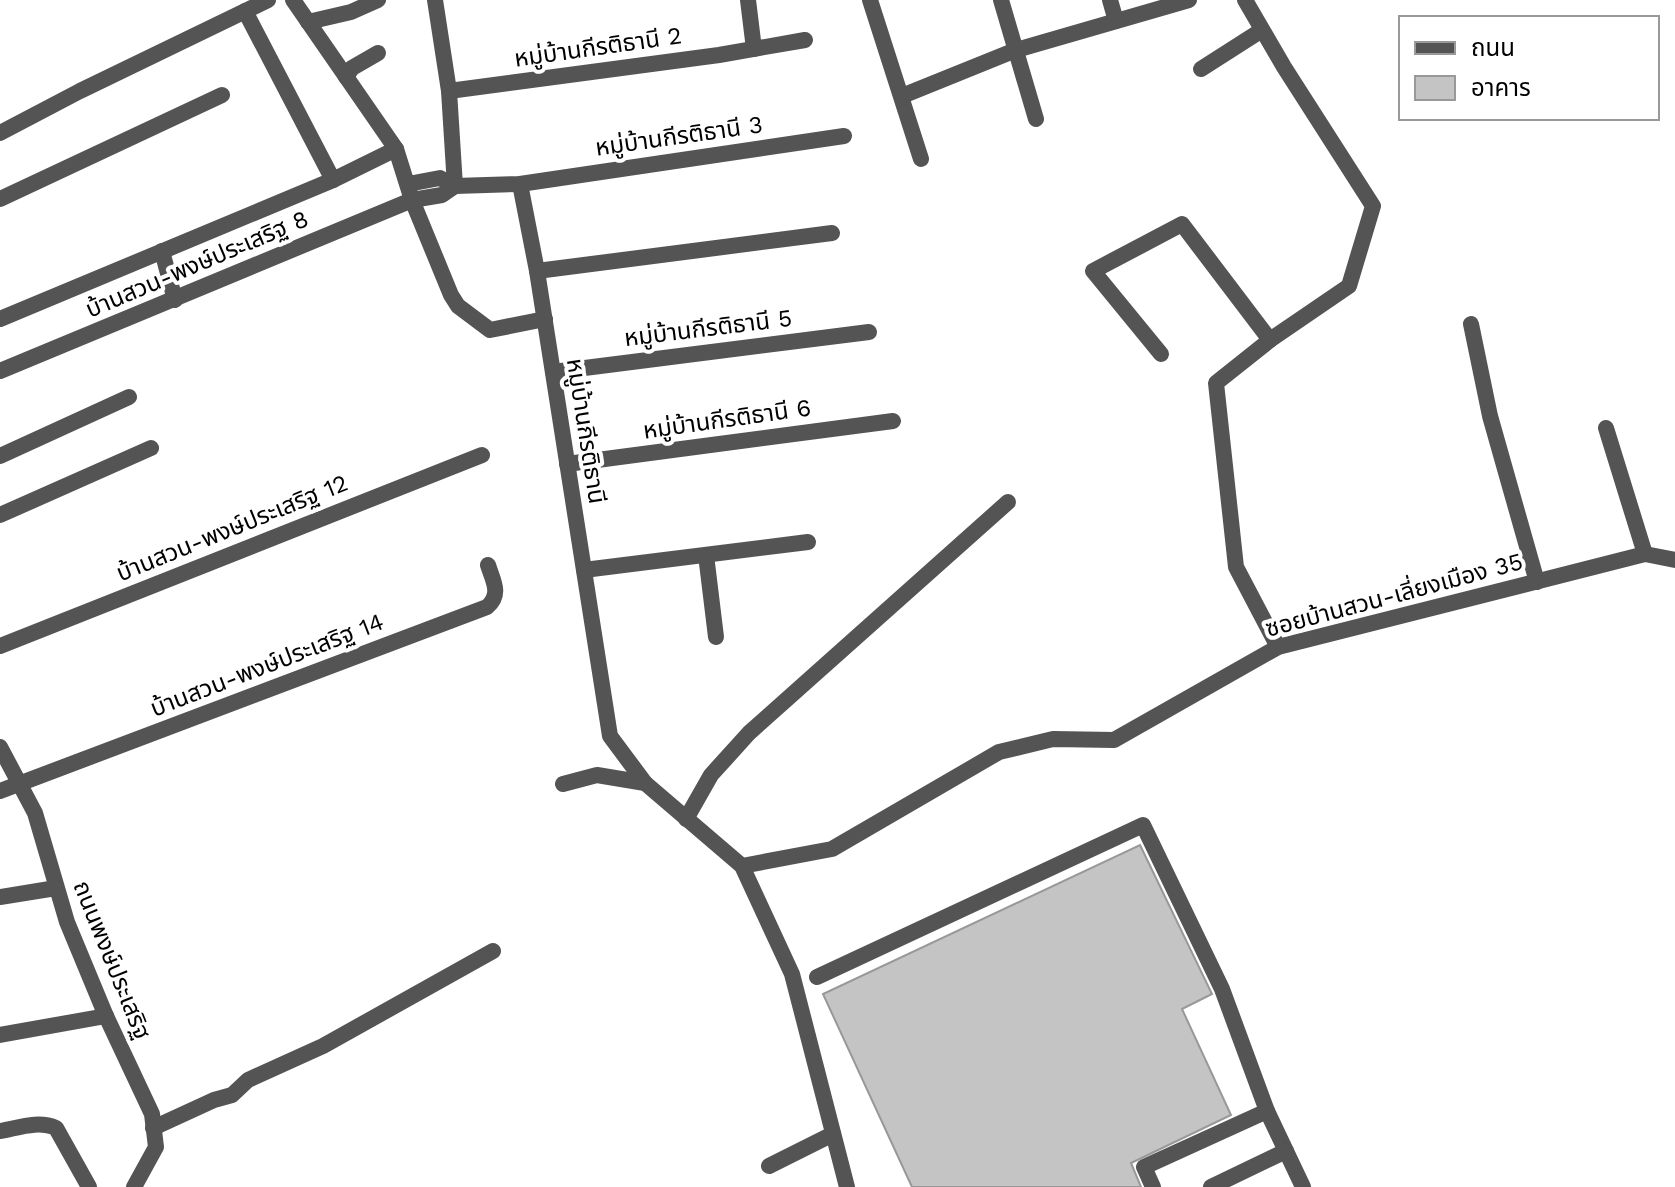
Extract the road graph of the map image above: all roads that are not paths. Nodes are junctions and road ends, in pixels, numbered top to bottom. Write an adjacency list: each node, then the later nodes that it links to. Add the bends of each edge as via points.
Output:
1 (268, 0): 11 (street)
2 (293, 0): 13 (street)
3 (378, 0): 13 (street)
4 (435, 0): 21 (street)
5 (748, 0): 16 (street)
6 (870, 0): 23 (street)
7 (1001, 0): 17 (street)
8 (1110, 0): 12 (street)
9 (1189, 0): 12 (street)
10 (1245, 0): 14 (street)
11 (245, 11): 25 (street); 29 (street)
12 (1116, 21): 17 (street)
13 (308, 22): 20 (street)
14 (1262, 30): 19 (street); 42 (street, via 1373,206 1349,286)
15 (805, 40): 16 (street, หมู่บ้านกีรติธานี 2)
16 (754, 49): 21 (street, หมู่บ้านกีรติธานี 2)
17 (1016, 50): 23 (street); 24 (street)
18 (378, 53): 20 (street)
19 (1201, 69)
20 (346, 77): 27 (street)
21 (449, 91): 31 (street)
22 (222, 95): 33 (street)
23 (902, 96): 28 (street)
24 (1036, 119)
25 (0, 133)
26 (844, 136): 30 (street, หมู่บ้านกีรติธานี 3)
27 (396, 149): 29 (street); 32 (street)
28 (921, 159)
29 (333, 180): 35 (street)
30 (520, 184): 31 (street); 36 (street, หมู่บ้านกีรติธานี)
31 (455, 186): 32 (street, via 442,195)
32 (410, 192): 37 (street, บ้านสวน-พงษ์ประเสริฐ 8); 39 (street, via 458,306 490,330)
33 (0, 199)
34 (832, 233): 36 (street)
35 (162, 251): 37 (street); 38 (street)
36 (537, 271): 39 (street, หมู่บ้านกีรติธานี)
37 (175, 300): 44 (street, บ้านสวน-พงษ์ประเสริฐ 8)
38 (0, 319)
39 (545, 319): 45 (street, หมู่บ้านกีรติธานี)
40 (1471, 324): 61 (street, via 1490,416)
41 (869, 332): 45 (street, หมู่บ้านกีรติธานี 5)
42 (1270, 340): 43 (street, via 1182,224 1093,271); 64 (street, via 1216,383 1236,567)
43 (1161, 354)
44 (0, 371)
45 (553, 372): 52 (street, หมู่บ้านกีรติธานี)
46 (129, 397): 51 (street)
47 (893, 421): 52 (street, หมู่บ้านกีรติธานี 6)
48 (1606, 428): 56 (street)
49 (151, 448): 54 (street)
50 (482, 455): 63 (street, บ้านสวน-พงษ์ประเสริฐ 12)
51 (0, 456)
52 (567, 464): 60 (street, หมู่บ้านกีรติธานี)
53 (1008, 502): 70 (street, via 749,733 711,775)
54 (0, 515)
55 (808, 542): 57 (street)
56 (1645, 554): 58 (street, ซอยบ้านสวน-เลี่ยงเมือง 35); 61 (street, ซอยบ้านสวน-เลี่ยงเมือง 35)
57 (706, 555): 60 (street); 62 (street)
58 (1675, 560)
59 (488, 565): 67 (street, บ้านสวน-พงษ์ประเสริฐ 14, via 497,592 487,607)
60 (584, 570): 66 (street, หมู่บ้านกีรติธานี, via 610,736)
61 (1537, 582): 64 (street, ซอยบ้านสวน-เลี่ยงเมือง 35)
62 (716, 637)
63 (0, 646)
64 (1278, 647): 71 (street, ซอยบ้านสวน-เลี่ยงเมือง 35, via 1114,740 1053,739 999,752 832,849)
65 (0, 747): 67 (street, ถนนพงษ์ประเสริฐ)
66 (645, 783): 68 (street, via 597,775); 70 (street, หมู่บ้านกีรติธานี)
67 (20, 784): 69 (street); 72 (street, ถนนพงษ์ประเสริฐ, via 35,813)
68 (563, 784)
69 (0, 791)
70 (686, 819): 71 (street, หมู่บ้านกีรติธานี)
71 (742, 866): 81 (street, via 792,974)
72 (56, 888): 73 (street); 76 (street, ถนนพงษ์ประเสริฐ)
73 (0, 897)
74 (493, 951): 79 (street, via 323,1046 248,1080 232,1095)
75 (817, 977): 78 (street, via 1143,825 1222,989)
76 (106, 1016): 77 (street); 79 (street, ถนนพงษ์ประเสริฐ, via 152,1114)
77 (0, 1035)
78 (1267, 1111): 82 (street); 87 (street, via 1144,1167)
79 (153, 1128): 85 (street, ถนนพงษ์ประเสริฐ, via 156,1147)
80 (0, 1131): 84 (street, via 33,1124 56,1128)
81 (833, 1134): 83 (street); 86 (street)
82 (1286, 1151): 88 (street); 89 (street)
83 (769, 1166)
84 (89, 1187)
85 (134, 1187)
86 (847, 1187)
87 (1153, 1187)
88 (1211, 1187)
89 (1303, 1187)

